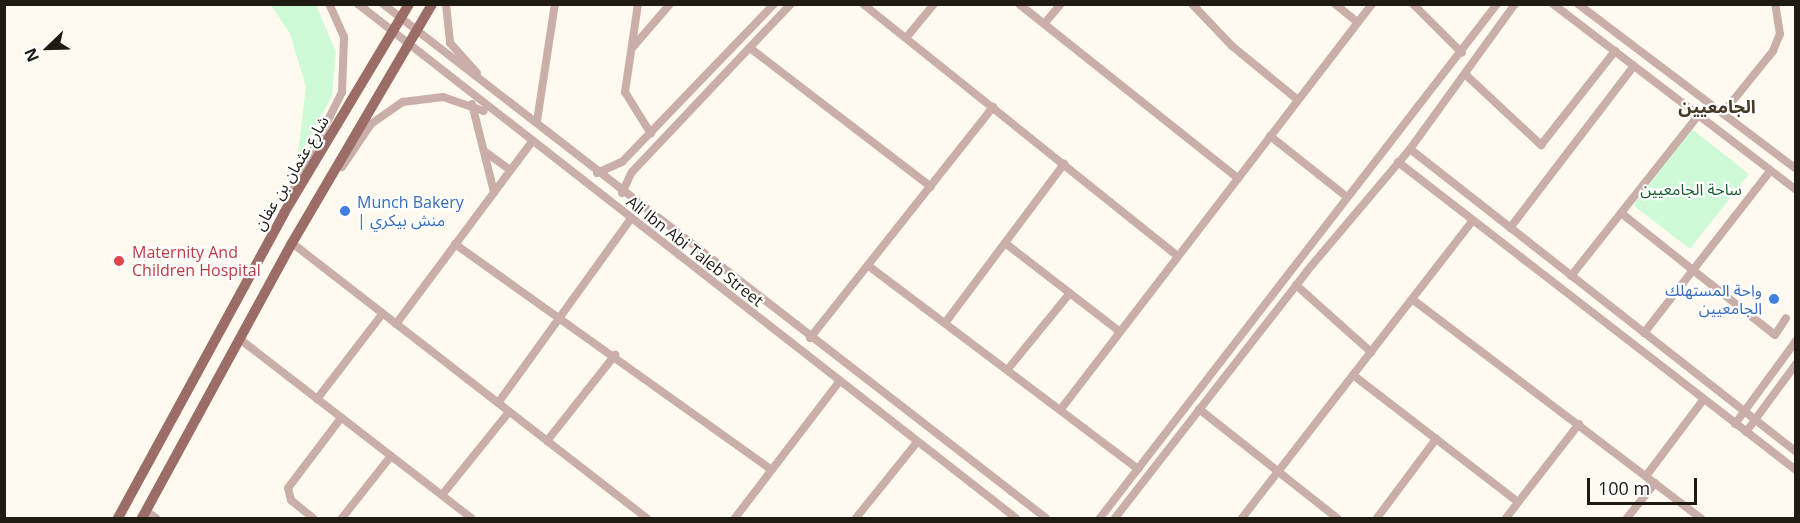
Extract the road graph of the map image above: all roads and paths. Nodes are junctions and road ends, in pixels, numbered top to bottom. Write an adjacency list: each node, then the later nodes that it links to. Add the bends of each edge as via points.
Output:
1 (330, 4): 65 (street, via 344,37 342,92)
2 (358, 4): 28 (street, Ali Ibn Abi Taleb Street)
3 (383, 4): 25 (street)
4 (409, 4): 25 (main road, شارع عثمان بن عفان)
5 (432, 4): 29 (main road)
6 (446, 4): 38 (street, via 450,43)
7 (555, 4): 45 (street)
8 (639, 4): 32 (street)
9 (670, 4): 32 (street)
10 (774, 4): 46 (street)
11 (791, 4): 33 (street)
12 (863, 4): 30 (street)
13 (934, 4): 30 (street)
14 (1019, 4): 27 (street)
15 (1061, 4): 27 (street)
16 (1192, 4): 39 (street, via 1232,46)
17 (1335, 4): 26 (street)
18 (1372, 4): 26 (street)
19 (1413, 4): 35 (street)
20 (1497, 4): 35 (street)
21 (1515, 4): 37 (street)
22 (1553, 4): 34 (street)
23 (1578, 4): 42 (street)
24 (1775, 4): 42 (street, via 1780,34 1773,51)
25 (400, 20): 28 (main road, شارع عثمان بن عفان); 29 (street)
26 (1357, 22): 39 (street)
27 (1044, 24): 59 (street)
28 (394, 31): 31 (street, Ali Ibn Abi Taleb Street); 65 (main road, شارع عثمان بن عفان)
29 (416, 33): 31 (main road); 38 (street)
30 (906, 38): 41 (street)
31 (410, 44): 44 (street, Ali Ibn Abi Taleb Street); 70 (main road)
32 (632, 47): 46 (street, via 625,92)
33 (750, 48): 57 (street); 60 (street)
34 (1615, 51): 36 (street); 37 (street, via 1541,145)
35 (1462, 53): 64 (street)
36 (1634, 66): 43 (street); 69 (street)
37 (1466, 75): 49 (street)
38 (496, 92): 45 (street, Ali Ibn Abi Taleb Street)
39 (1298, 100): 47 (street)
40 (472, 104): 44 (street); 50 (street); 70 (street, via 423,96 383,113)
41 (993, 107): 53 (street); 60 (street)
42 (1723, 114): 54 (street)
43 (1698, 116): 56 (street); 66 (street)
44 (501, 119): 48 (street, Ali Ibn Abi Taleb Street)
45 (537, 121): 58 (street, Ali Ibn Abi Taleb Street)
46 (651, 134): 51 (street)
47 (1270, 136): 59 (street); 64 (street)
48 (531, 143): 55 (street); 67 (street, Ali Ibn Abi Taleb Street)
49 (1410, 149): 52 (street); 69 (street)
50 (484, 150): 55 (street); 62 (street)
51 (622, 162): 57 (street); 58 (street)
52 (1398, 162): 68 (street); 77 (street)
53 (1064, 164): 71 (street); 73 (street)
54 (1796, 169)
55 (510, 171): 62 (street)
56 (1770, 171): 61 (street); 75 (street)
57 (632, 172): 63 (street)
58 (597, 173): 63 (street, Ali Ibn Abi Taleb Street)
59 (1238, 178): 73 (street)
60 (931, 186): 74 (street)
61 (1796, 190)
62 (494, 192): 72 (street)
63 (622, 193): 87 (street, Ali Ibn Abi Taleb Street)
64 (1347, 197): 114 (street)
65 (284, 213): 124 (main road, شارع عثمان بن عفان)
66 (1622, 213): 75 (street); 76 (street)
67 (630, 220): 81 (street); 95 (street, Ali Ibn Abi Taleb Street)
68 (1472, 221): 79 (street); 97 (street)
69 (1510, 228): 76 (street)
70 (292, 243): 80 (street); 88 (main road)
71 (1005, 243): 78 (street); 83 (street)
72 (455, 244): 81 (street); 84 (street)
73 (1178, 256): 85 (street)
74 (870, 267): 83 (street); 87 (street)
75 (1693, 268): 82 (street, via 1774,335); 86 (street)
76 (1571, 276): 86 (street)
77 (1296, 285): 90 (street); 100 (street)
78 (1070, 293): 85 (street); 93 (street)
79 (1412, 299): 90 (street); 105 (street)
80 (383, 313): 84 (street); 96 (street)
81 (562, 318): 91 (street); 98 (street)
82 (1786, 318)
83 (945, 323): 93 (street)
84 (396, 324): 98 (street)
85 (1120, 332): 99 (street)
86 (1644, 333): 101 (street)
87 (810, 338): 132 (street, Ali Ibn Abi Taleb Street)
88 (241, 340): 96 (street); 121 (main road)
89 (1796, 341): 101 (street)
90 (1371, 352): 94 (street)
91 (615, 355): 109 (street); 113 (street)
92 (1796, 364): 104 (street)
93 (1008, 369): 99 (street)
94 (1353, 375): 108 (street); 116 (street)
95 (839, 382): 110 (street, Ali Ibn Abi Taleb Street); 113 (street)
96 (317, 399): 103 (street)
97 (1703, 400): 106 (street); 117 (street)
98 (498, 402): 102 (street)
99 (1061, 409): 114 (street)
100 (1199, 409): 116 (street); 134 (street)
101 (1743, 411): 104 (street); 106 (street)
102 (509, 412): 109 (street); 119 (street)
103 (341, 418): 112 (street); 122 (street, via 288,488)
104 (1754, 419): 107 (street); 111 (street)
105 (1579, 424): 117 (street); 120 (street)
106 (1735, 424): 107 (street)
107 (1746, 432): 115 (street)
108 (1436, 439): 120 (street); 137 (street)
109 (547, 441): 129 (street)
110 (917, 442): 123 (street); 131 (street, Ali Ibn Abi Taleb Street)
111 (1796, 452)
112 (391, 456): 119 (street); 127 (street)
113 (772, 470): 130 (street)
114 (1138, 470): 133 (street)
115 (1796, 470)
116 (1277, 473): 135 (street); 136 (street)
117 (1646, 476): 118 (street)
118 (1655, 483): 139 (street); 140 (street)
119 (442, 495): 128 (street)
120 (1518, 502): 138 (street)
121 (144, 515): 125 (street)
122 (300, 515): 126 (street)
123 (860, 517)
124 (118, 519)
125 (156, 519)
126 (313, 519)
127 (342, 519)
128 (471, 519)
129 (647, 519)
130 (735, 519)
131 (1016, 519)
132 (1046, 519)
133 (1100, 519)
134 (1114, 519)
135 (1242, 519)
136 (1337, 519)
137 (1377, 519)
138 (1506, 519)
139 (1628, 519)
140 (1701, 519)

